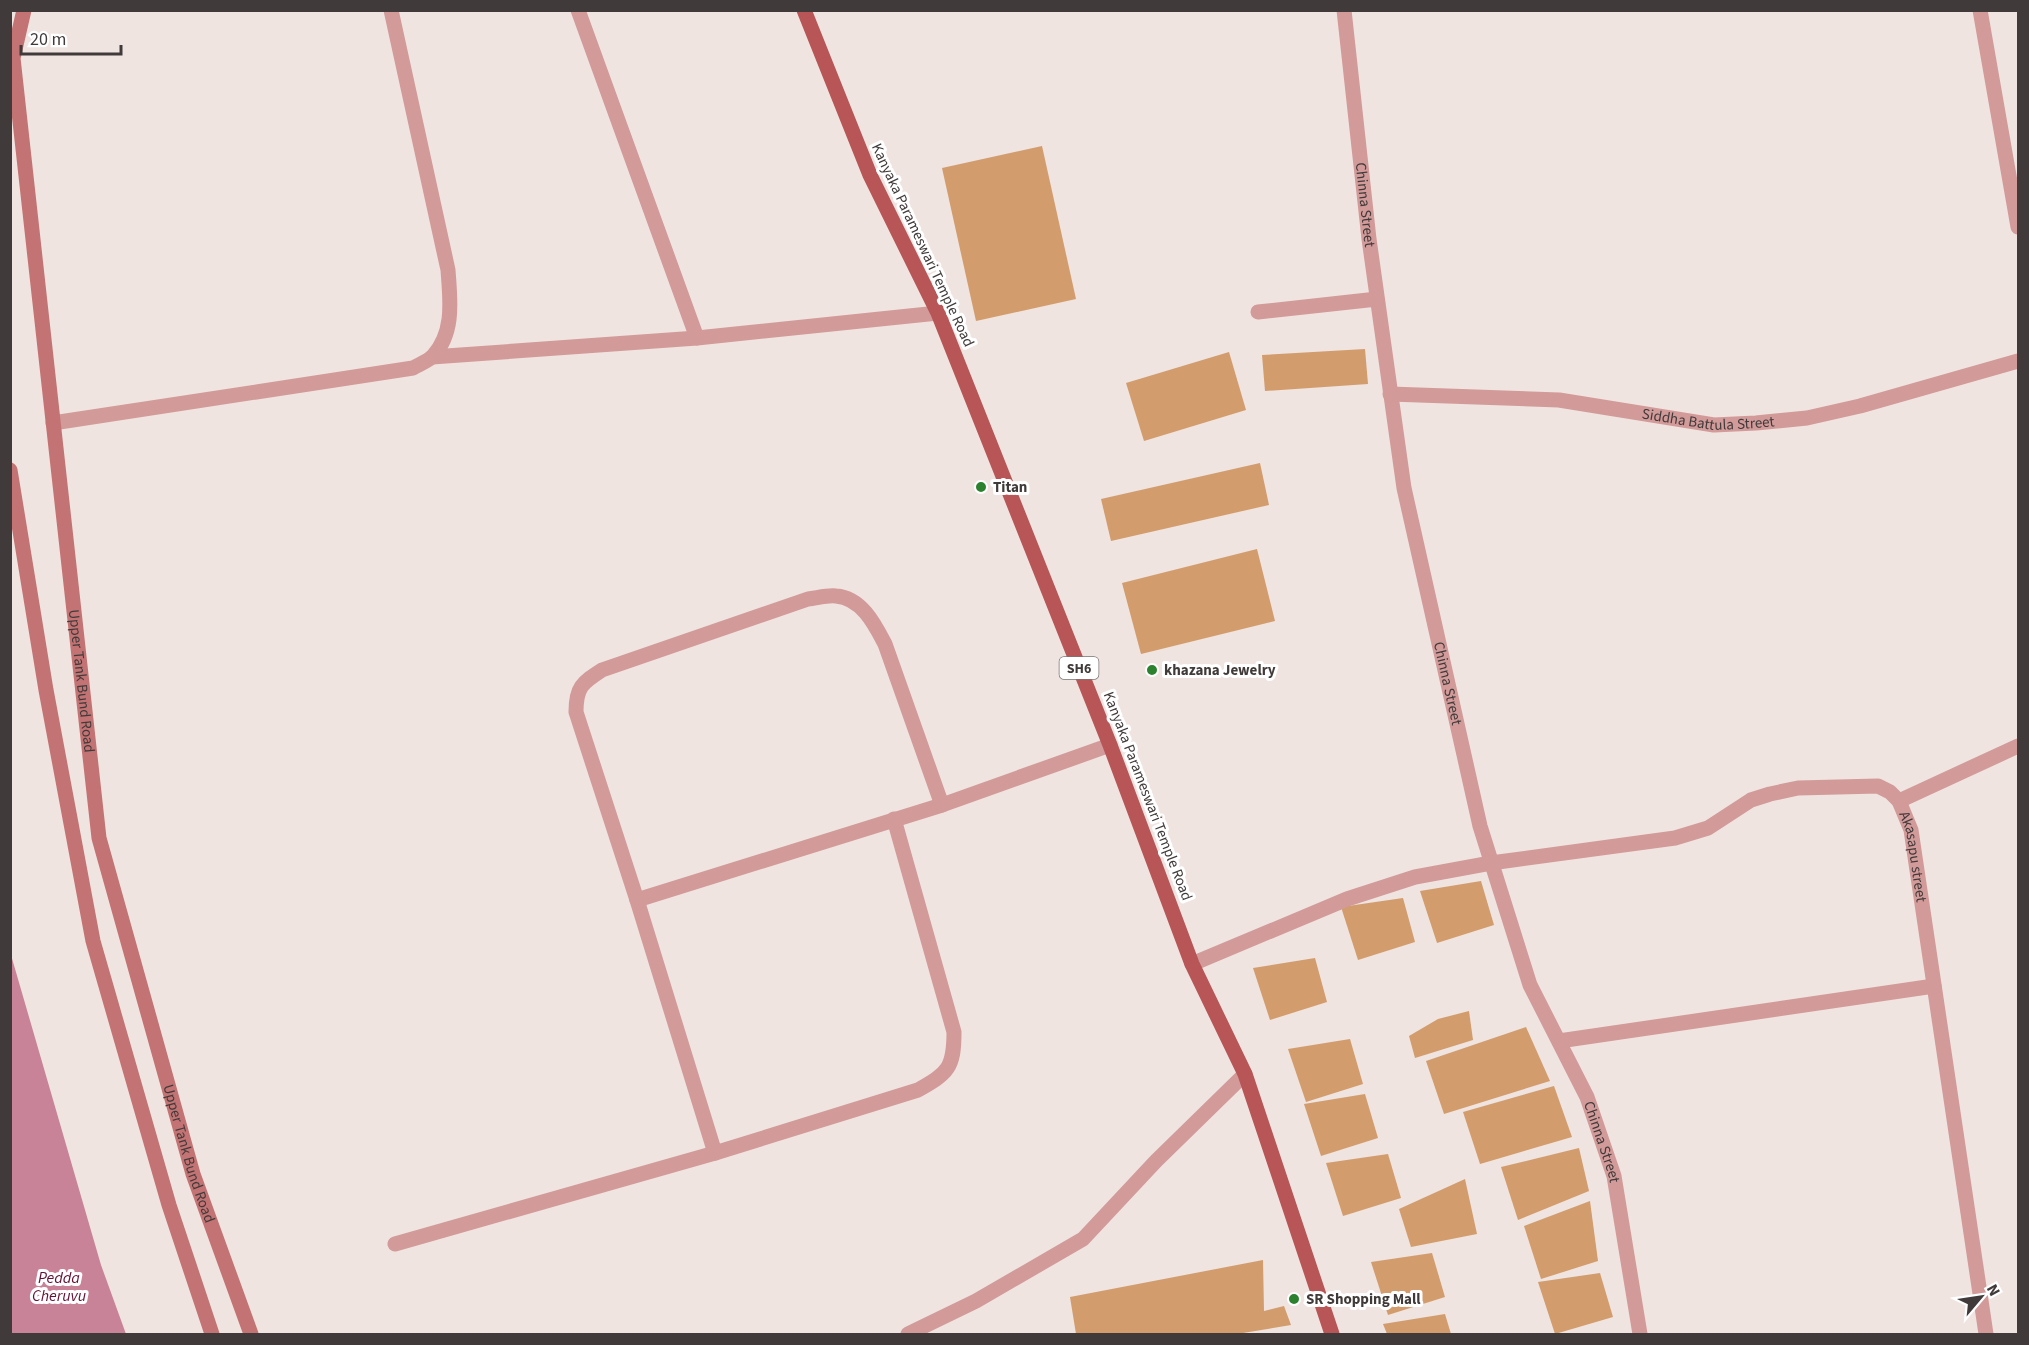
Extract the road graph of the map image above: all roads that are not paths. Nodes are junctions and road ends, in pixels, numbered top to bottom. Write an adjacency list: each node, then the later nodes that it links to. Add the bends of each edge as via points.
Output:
1 (24, 10): 15 (street, Upper Tank Bund Road, via 13,58)
2 (391, 10): 12 (street, via 448,270 450,311 446,339)
3 (578, 10): 11 (street)
4 (1344, 10): 8 (street, Chinna Street)
5 (1980, 10): 7 (street)
6 (807, 13): 10 (main road, Kanyaka Parameswari Temple Road / SH6, via 870,175)
7 (2019, 227)
8 (1377, 299): 9 (street); 14 (street, Chinna Street)
9 (1258, 312)
10 (938, 313): 11 (street); 17 (main road, Kanyaka Parameswari Temple Road / SH6)
11 (697, 338): 12 (street)
12 (432, 357): 15 (street, via 413,368)
13 (2019, 362): 14 (street, Siddha Battula Street, via 1860,406 1807,418 1756,423 1714,425 1559,400)
14 (1390, 394): 22 (street, Chinna Street, via 1404,488)
15 (53, 423): 31 (street, Upper Tank Bund Road, via 99,838 193,1174)
16 (10, 470): 30 (street, Upper Tank Bund Road, via 93,941)
17 (1110, 745): 20 (street); 24 (main road, Kanyaka Parameswari Temple Road / SH6)
18 (2019, 746): 19 (street)
19 (1899, 801): 22 (street, Akasapu street, via 1878,786 1798,788 1751,800 1708,828 1675,838); 25 (street, Akasapu street, via 1911,830)
20 (942, 805): 21 (street); 23 (street, via 885,644 873,623 851,600 837,596 808,599 602,670 580,687 576,712)
21 (894, 819): 23 (street); 28 (street, via 954,1032 954,1053 948,1069 918,1090)
22 (1491, 862): 24 (street, Akasapu street, via 1415,877 1347,899); 26 (street, Chinna Street, via 1530,985)
23 (637, 900): 28 (street)
24 (1192, 964): 27 (main road, Kanyaka Parameswari Temple Road / SH6)
25 (1934, 986): 26 (street); 35 (street, Akasapu street)
26 (1559, 1041): 34 (street, Chinna Street, via 1587,1097 1614,1176)
27 (1245, 1074): 32 (street, via 1083,1239); 33 (main road, Kanyaka Parameswari Temple Road / SH6)
28 (715, 1153): 29 (street)
29 (395, 1244)
30 (212, 1335)
31 (250, 1335)
32 (908, 1335)
33 (1332, 1335)
34 (1640, 1335)
35 (1986, 1335)

